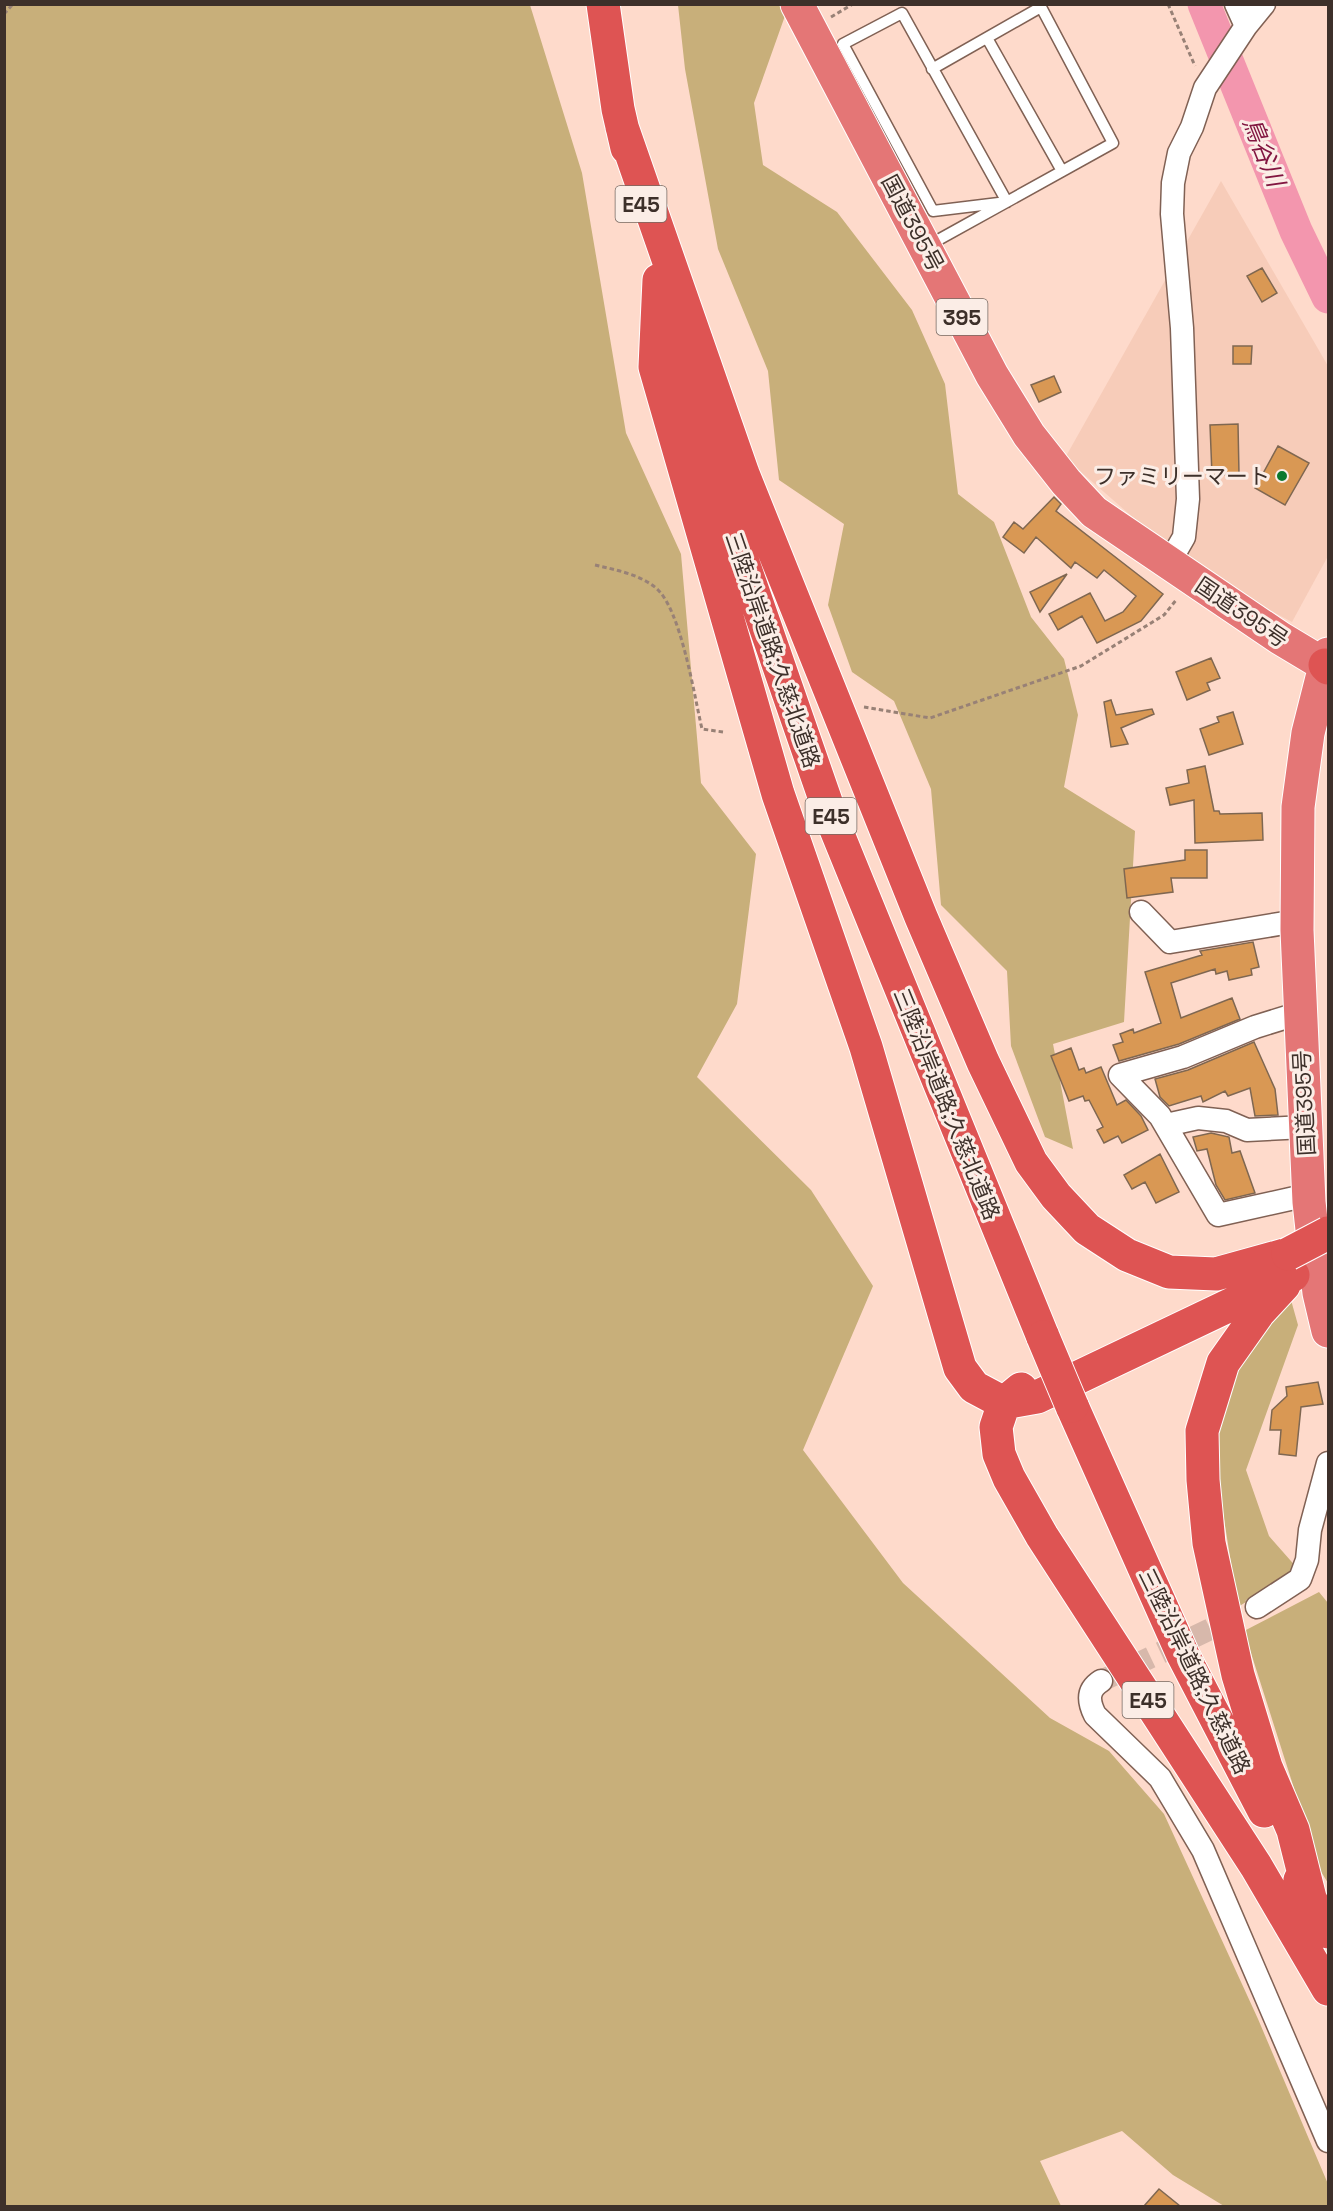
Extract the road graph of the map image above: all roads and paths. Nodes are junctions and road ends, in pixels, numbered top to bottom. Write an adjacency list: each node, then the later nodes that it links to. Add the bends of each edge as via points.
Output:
1 (13, 4): 7 (path)
2 (603, 4): 12 (highway, 三陸沿岸道路;久慈北道路 / E45)
3 (797, 4): 15 (highway, 国道395号 / 395)
4 (1168, 4): 11 (path)
5 (1236, 4): 8 (street)
6 (1264, 4): 8 (street)
7 (4, 14)
8 (1244, 30): 11 (street)
9 (987, 38): 10 (lane); 13 (lane); 13 (lane, via 1041,7 1113,143)
10 (932, 69): 14 (lane); 14 (lane, via 902,13 843,44 933,211)
11 (1205, 88): 18 (street, via 1179,153 1173,183 1188,500)
12 (620, 118): 16 (highway, 三陸沿岸道路;久慈北道路 / E45); 30 (highway, via 756,507 921,917 1031,1162 1087,1228 1127,1256 1169,1272 1216,1275)
13 (1062, 171): 14 (lane)
14 (1007, 202): 15 (lane)
15 (925, 246): 18 (highway, 国道395号 / 395, via 992,375 1029,435 1066,482 1095,513)
16 (659, 280): 32 (highway, via 655,366 778,794 866,1047 960,1368 974,1387); 33 (highway, 三陸沿岸道路;久慈北道路 / E45, bridge, via 677,353 730,525 833,822)
17 (595, 565): 21 (path, via 634,575 657,588 674,613 702,729)
18 (1181, 571): 19 (highway, 国道395号 / 395, via 1280,638); 20 (path, via 1164,615 1081,666 930,718)
19 (1328, 663): 23 (highway, 国道395号 / 395, via 1308,733 1298,807)
20 (863, 707)
21 (723, 732)
22 (1141, 912): 23 (street, via 1170,942)
23 (1297, 921): 24 (highway, 国道395号 / 395)
24 (1300, 1013): 25 (street, via 1183,1057 1120,1075); 26 (highway, 国道395号 / 395)
25 (1166, 1125): 26 (street, via 1198,1118 1226,1121 1247,1130); 27 (street, via 1218,1215)
26 (1305, 1127): 27 (highway, 国道395号 / 395)
27 (1308, 1195): 31 (highway, 国道395号 / 395, via 1319,1293)
28 (1329, 1233): 30 (highway, E45, bridge)
29 (1329, 1256): 30 (highway, E45)
30 (1291, 1264): 32 (highway, via 1037,1398); 37 (highway, E45, via 1222,1363 1202,1431 1209,1543 1233,1653 1266,1767 1293,1830)
31 (1329, 1330)
32 (1004, 1403): 39 (highway, E45, via 996,1427 999,1454 1009,1478 1042,1536 1256,1866)
33 (1072, 1406): 37 (highway, 三陸沿岸道路;久慈道路 / E45, via 1183,1655)
34 (1329, 1463): 35 (street, via 1300,1579)
35 (1257, 1607)
36 (1101, 1681): 40 (street, via 1094,1686 1089,1704 1095,1715 1160,1778 1203,1850)
37 (1310, 1898): 38 (highway, 三陸沿岸道路;久慈道路 / E45)
38 (1329, 1932)
39 (1329, 1989)
40 (1329, 2140)

